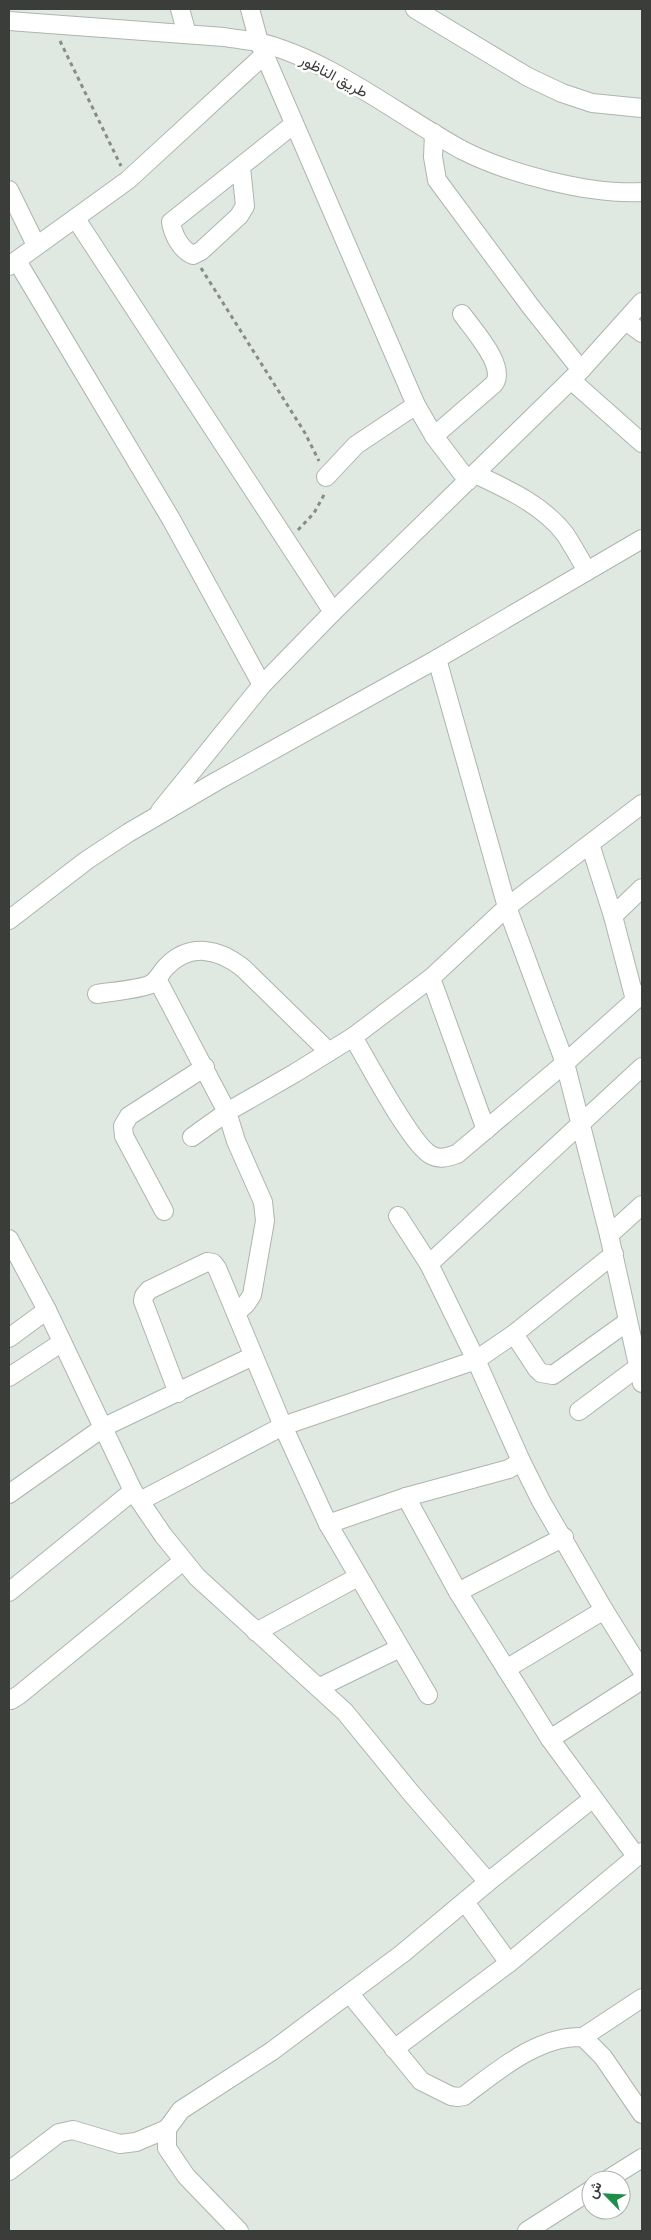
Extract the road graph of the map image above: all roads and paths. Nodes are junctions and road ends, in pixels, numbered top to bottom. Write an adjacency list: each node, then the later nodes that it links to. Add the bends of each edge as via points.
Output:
1 (180, 9): 6 (street)
2 (250, 9): 7 (street)
3 (415, 9): 8 (street, via 528,77 562,93 592,102)
4 (9, 21): 5 (street, طريق الناظور)
5 (52, 25): 6 (street, طريق الناظور); 12 (path)
6 (187, 34): 7 (street, طريق الناظور)
7 (261, 49): 9 (street); 10 (street, طريق الناظور, via 301,57); 12 (street)
8 (642, 108)
9 (294, 124): 11 (street); 24 (street)
10 (434, 133): 14 (street, طريق الناظور, via 465,151 545,179 586,188); 23 (street, via 437,180 531,307)
11 (241, 167): 17 (street, via 245,206 239,216); 17 (street, via 171,222 185,252)
12 (128, 180): 15 (street)
13 (9, 190): 16 (street)
14 (642, 192)
15 (76, 219): 16 (street); 30 (street)
16 (36, 245): 18 (street)
17 (193, 255): 27 (path, via 305,433)
18 (13, 264): 34 (street, via 166,510)
19 (642, 302): 21 (street)
20 (462, 314): 25 (street, via 495,362 498,376 494,384)
21 (626, 321): 22 (street); 23 (street)
22 (642, 333)
23 (576, 375): 26 (street); 28 (street)
24 (416, 405): 25 (street); 27 (street, via 356,445)
25 (434, 436): 28 (street)
26 (642, 442)
27 (326, 477): 30 (path, via 320,504)
28 (471, 477): 31 (street, via 515,492 541,511 565,534); 32 (street)
29 (642, 540): 31 (street)
30 (288, 541): 32 (street)
31 (587, 571): 33 (street)
32 (334, 612): 34 (street)
33 (437, 659): 36 (street); 41 (street)
34 (262, 685): 35 (street)
35 (200, 761): 36 (street); 38 (street)
36 (217, 781): 38 (street)
37 (642, 804): 39 (street)
38 (154, 819): 42 (street)
39 (590, 844): 41 (street); 43 (street)
40 (642, 888): 43 (street)
41 (507, 907): 44 (street); 50 (street)
42 (13, 910)
43 (613, 916): 47 (street)
44 (431, 978): 48 (street); 55 (street)
45 (157, 980): 46 (street, via 150,985); 49 (street, via 167,966 196,950 230,958); 52 (street)
46 (97, 994)
47 (639, 997): 50 (street)
48 (353, 1037): 49 (street); 55 (street, via 404,1124 426,1152 440,1158 457,1154)
49 (329, 1052): 53 (street)
50 (565, 1063): 54 (street); 55 (street)
51 (642, 1067): 54 (street)
52 (205, 1068): 53 (street); 58 (street, via 129,1116 123,1126 124,1136)
53 (227, 1112): 56 (street); 65 (street, via 265,1211 252,1294)
54 (581, 1123): 60 (street); 63 (street)
55 (486, 1130)
56 (192, 1137)
57 (642, 1205): 60 (street)
58 (164, 1211)
59 (398, 1216): 63 (street)
60 (609, 1235): 62 (street)
61 (9, 1239): 64 (street)
62 (614, 1254): 66 (street); 67 (street)
63 (429, 1264): 71 (street)
64 (47, 1310): 68 (street); 69 (street)
65 (236, 1313): 70 (street); 74 (street, via 217,1268 207,1262 149,1290 144,1296 143,1301)
66 (627, 1322): 67 (street, via 553,1375 537,1369); 72 (street)
67 (514, 1334): 71 (street)
68 (9, 1338)
69 (61, 1343): 73 (street); 77 (street)
70 (253, 1356): 74 (street); 76 (street)
71 (476, 1360): 76 (street); 78 (street)
72 (641, 1371): 75 (street)
73 (9, 1377)
74 (178, 1393): 77 (street)
75 (579, 1411)
76 (283, 1426): 80 (street); 82 (street)
77 (104, 1427): 79 (street); 80 (street)
78 (521, 1461): 81 (street, via 509,1469); 83 (street)
79 (9, 1494)
80 (137, 1496): 84 (street); 86 (street)
81 (406, 1498): 82 (street); 87 (street)
82 (328, 1524): 85 (street)
83 (564, 1537): 87 (street); 88 (street)
84 (183, 1561): 89 (street); 96 (street, via 19,1696)
85 (358, 1577): 89 (street); 90 (street)
86 (9, 1592)
87 (458, 1592): 91 (street)
88 (604, 1610): 91 (street); 92 (street)
89 (256, 1632): 94 (street)
90 (400, 1648): 94 (street); 95 (street)
91 (506, 1669): 97 (street)
92 (642, 1671)
93 (642, 1680): 97 (street)
94 (320, 1687): 100 (street)
95 (428, 1695)
96 (9, 1699)
97 (550, 1739): 98 (street)
98 (592, 1799): 99 (street); 100 (street)
99 (639, 1854): 102 (street)
100 (488, 1882): 101 (street)
101 (465, 1902): 102 (street); 103 (street)
102 (509, 1963): 106 (street)
103 (350, 1994): 106 (street); 108 (street, via 272,2051 181,2110)
104 (642, 1998): 105 (street)
105 (583, 2037): 106 (street, via 564,2038 536,2049 458,2098 421,2081); 107 (street, via 602,2057)
106 (394, 2049)
107 (642, 2114)
108 (167, 2129): 111 (street, via 136,2142 120,2144 73,2130 60,2133); 113 (street, via 167,2148 186,2176)
109 (642, 2158): 110 (street)
110 (623, 2170)
111 (9, 2171)
112 (581, 2196): 114 (street)
113 (238, 2231)
114 (527, 2231)

